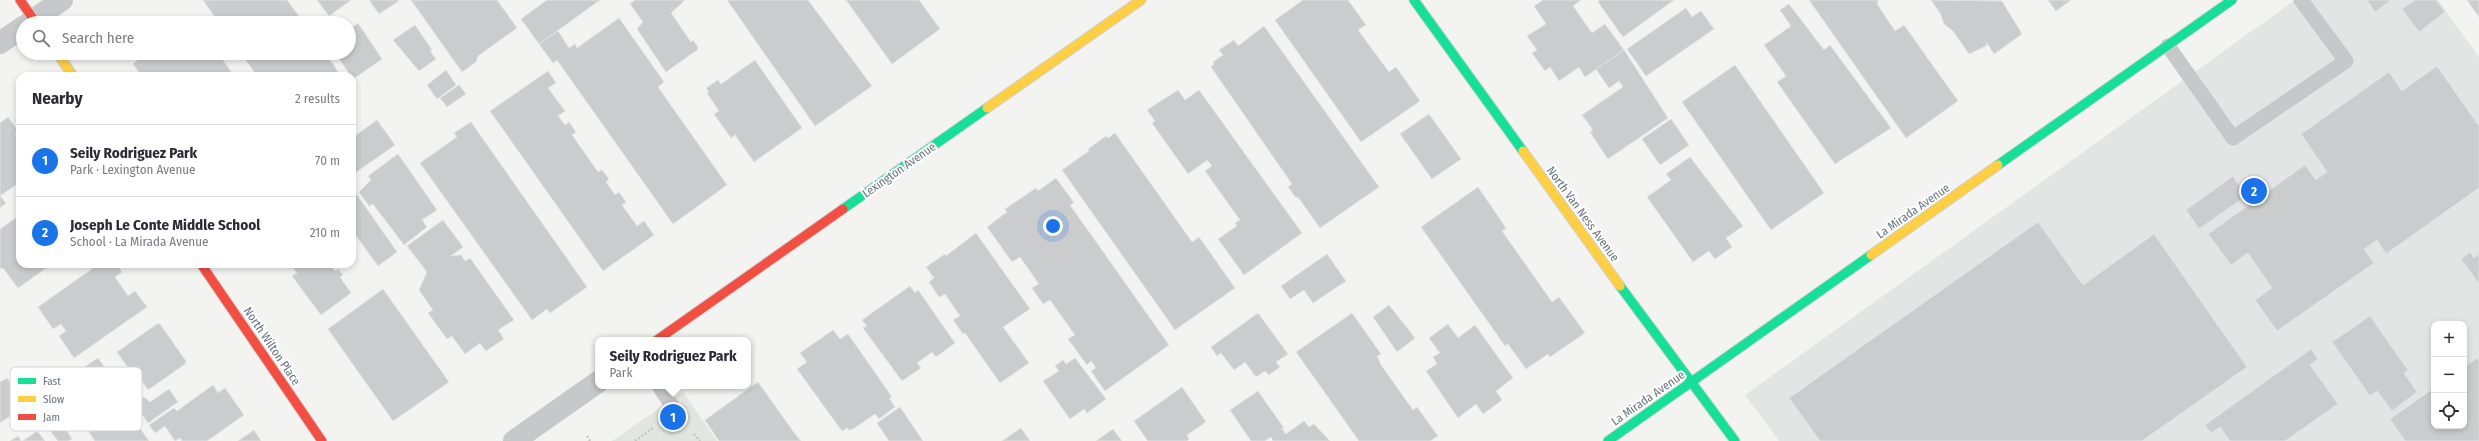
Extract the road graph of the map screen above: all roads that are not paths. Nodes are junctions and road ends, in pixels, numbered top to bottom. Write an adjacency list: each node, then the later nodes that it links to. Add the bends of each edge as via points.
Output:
1 (20, 0): 7 (street)
2 (62, 0): 8 (street)
3 (1141, 0): 15 (street, Lexington Avenue)
4 (1414, 0): 17 (street, North Van Ness Avenue)
5 (2232, 0): 11 (street, La Mirada Avenue)
6 (2301, 0): 11 (lane, via 2346,62 2233,138)
7 (28, 16)
8 (40, 16)
9 (16, 33): 10 (street)
10 (0, 43)
11 (2168, 46): 17 (street, La Mirada Avenue)
12 (62, 60): 13 (street)
13 (69, 72)
14 (204, 268): 20 (street, North Wilton Place)
15 (661, 337)
16 (595, 384): 21 (street)
17 (1690, 384): 22 (street, La Mirada Avenue); 23 (street, North Van Ness Avenue)
18 (661, 389): 19 (lane)
19 (676, 412)
20 (322, 441)
21 (514, 441)
22 (1608, 441)
23 (1735, 441)

